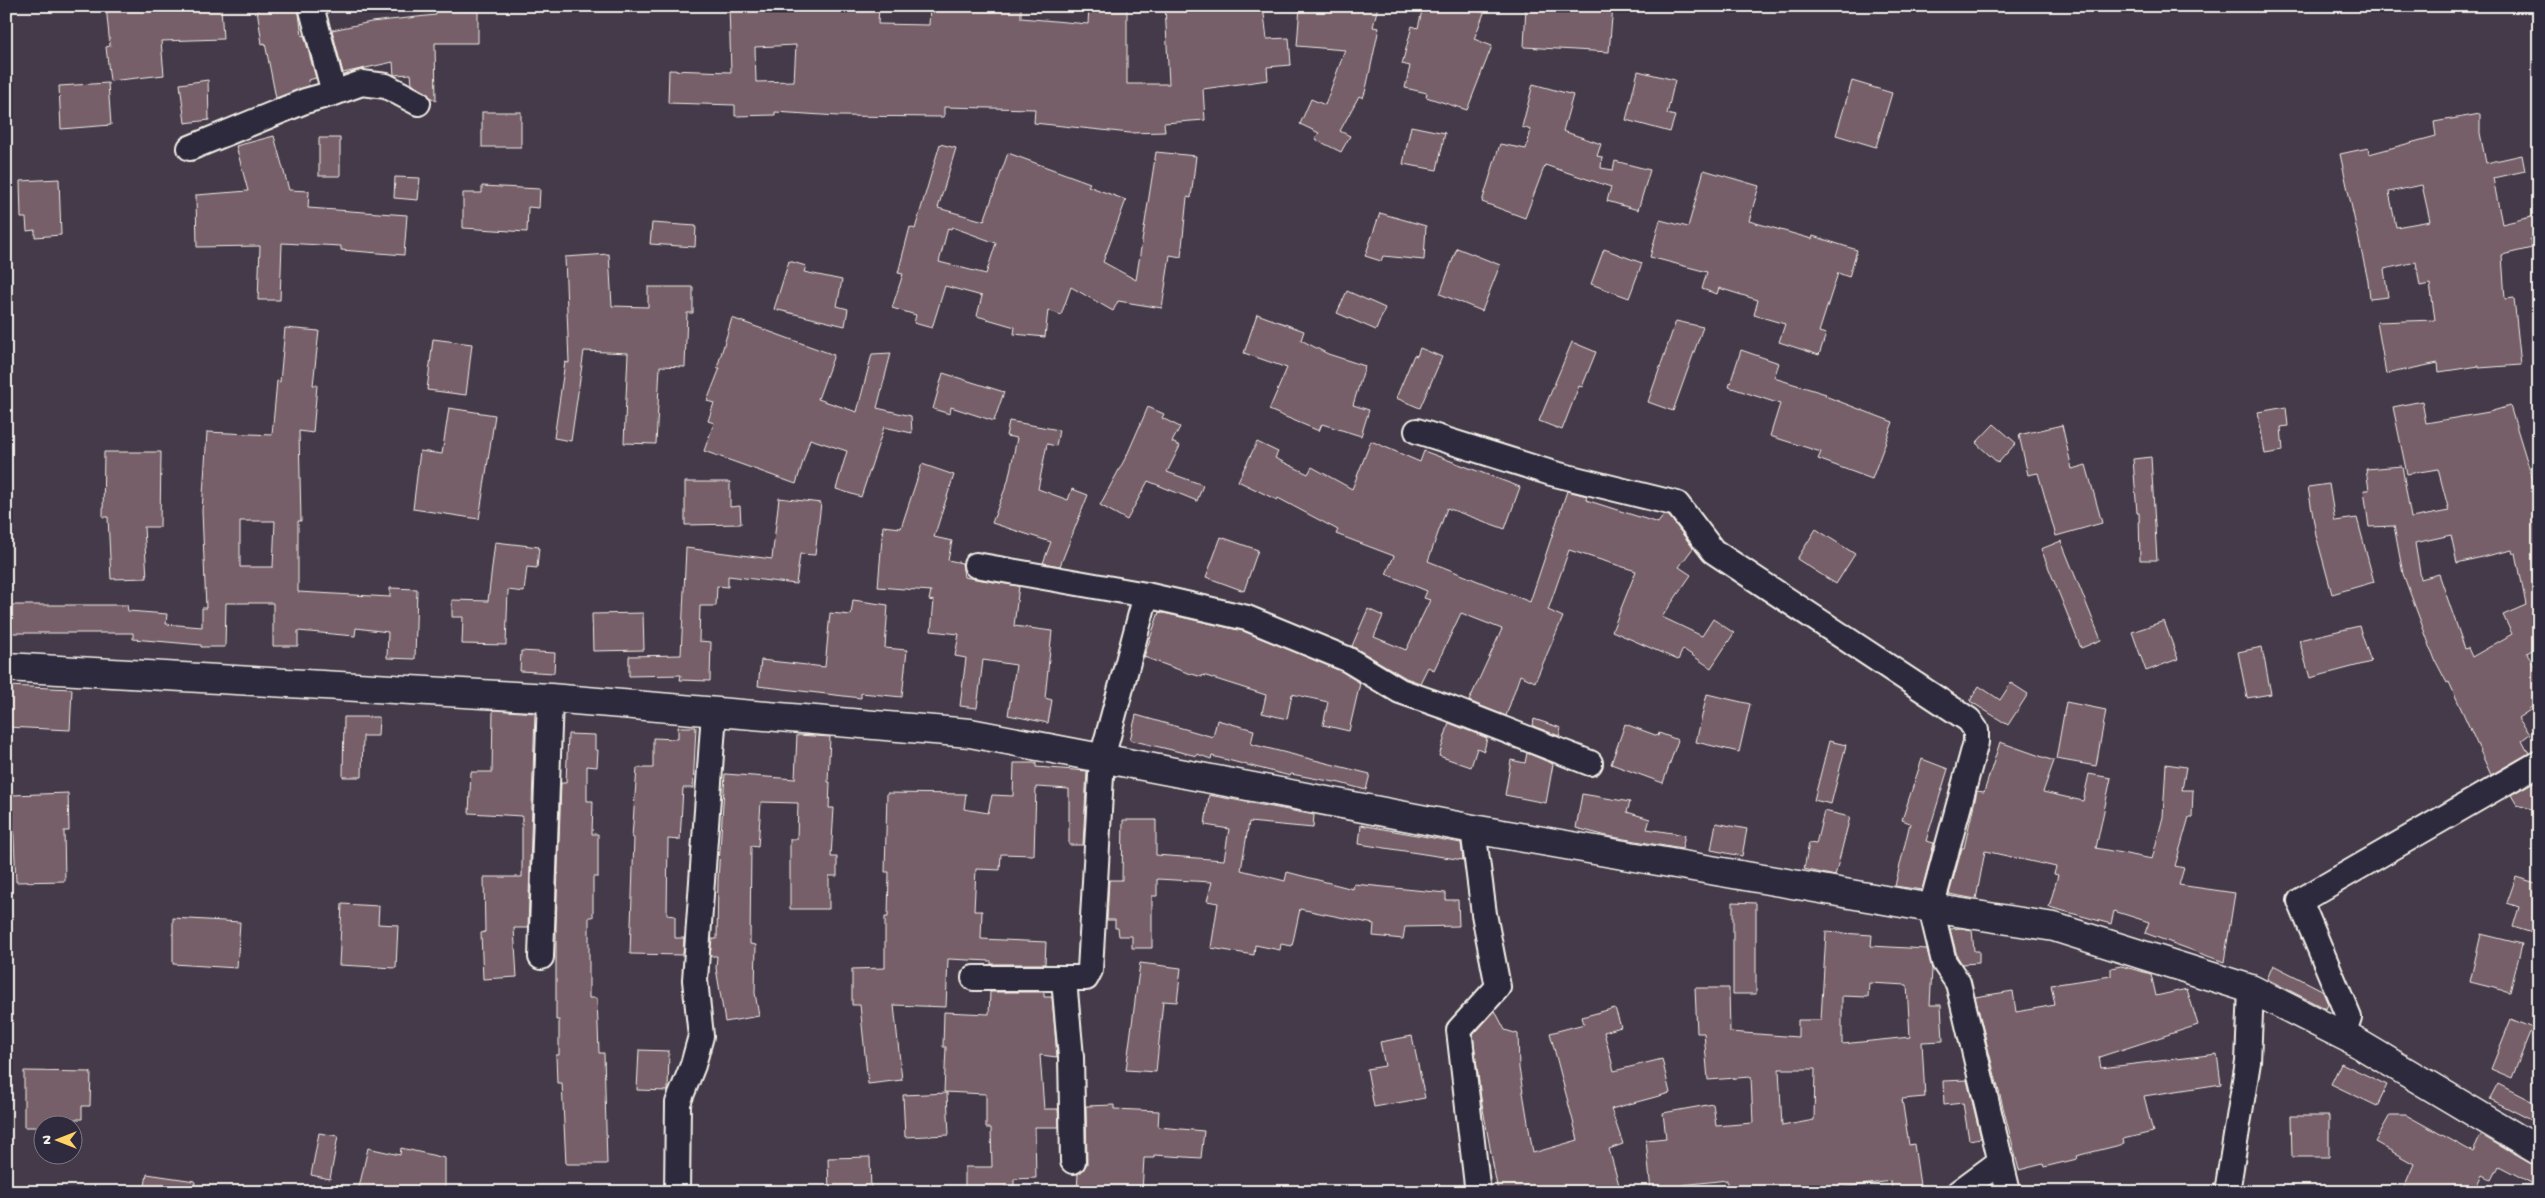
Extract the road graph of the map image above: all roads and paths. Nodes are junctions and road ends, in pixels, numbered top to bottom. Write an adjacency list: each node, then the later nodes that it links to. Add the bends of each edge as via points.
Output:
1 (311, 6): 2 (street)
2 (334, 93): 3 (street, via 362,83 386,86); 4 (street, via 305,101)
3 (418, 103)
4 (190, 148)
5 (1417, 431): 15 (street, via 1551,473 1676,504 1713,551 1970,720 1976,730 1976,742)
6 (976, 565): 7 (street)
7 (1146, 595): 11 (street); 12 (street, via 1247,618 1346,659 1400,692)
8 (6, 667): 9 (main road)
9 (550, 698): 10 (main road); 16 (street)
10 (714, 712): 11 (main road, via 970,733); 25 (street, via 695,980 701,1036 678,1103)
11 (1102, 758): 14 (main road); 18 (street, via 1090,970 1086,978)
12 (1590, 763)
13 (2539, 763): 20 (street, via 2300,901 2349,1018)
14 (1473, 829): 15 (main road); 24 (street, via 1498,987 1459,1030)
15 (1931, 908): 19 (main road, via 2054,927); 23 (street, via 1944,962 1958,983)
16 (541, 958)
17 (974, 978): 18 (street)
18 (1064, 980): 22 (street, via 1071,1057)
19 (2251, 989): 20 (main road); 28 (street, via 2248,1062)
20 (2343, 1036): 21 (main road)
21 (2539, 1151)
22 (1073, 1161)
23 (2001, 1161): 26 (street); 27 (street)
24 (1478, 1185)
25 (677, 1192)
26 (1959, 1192)
27 (2008, 1192)
28 (2227, 1192)

